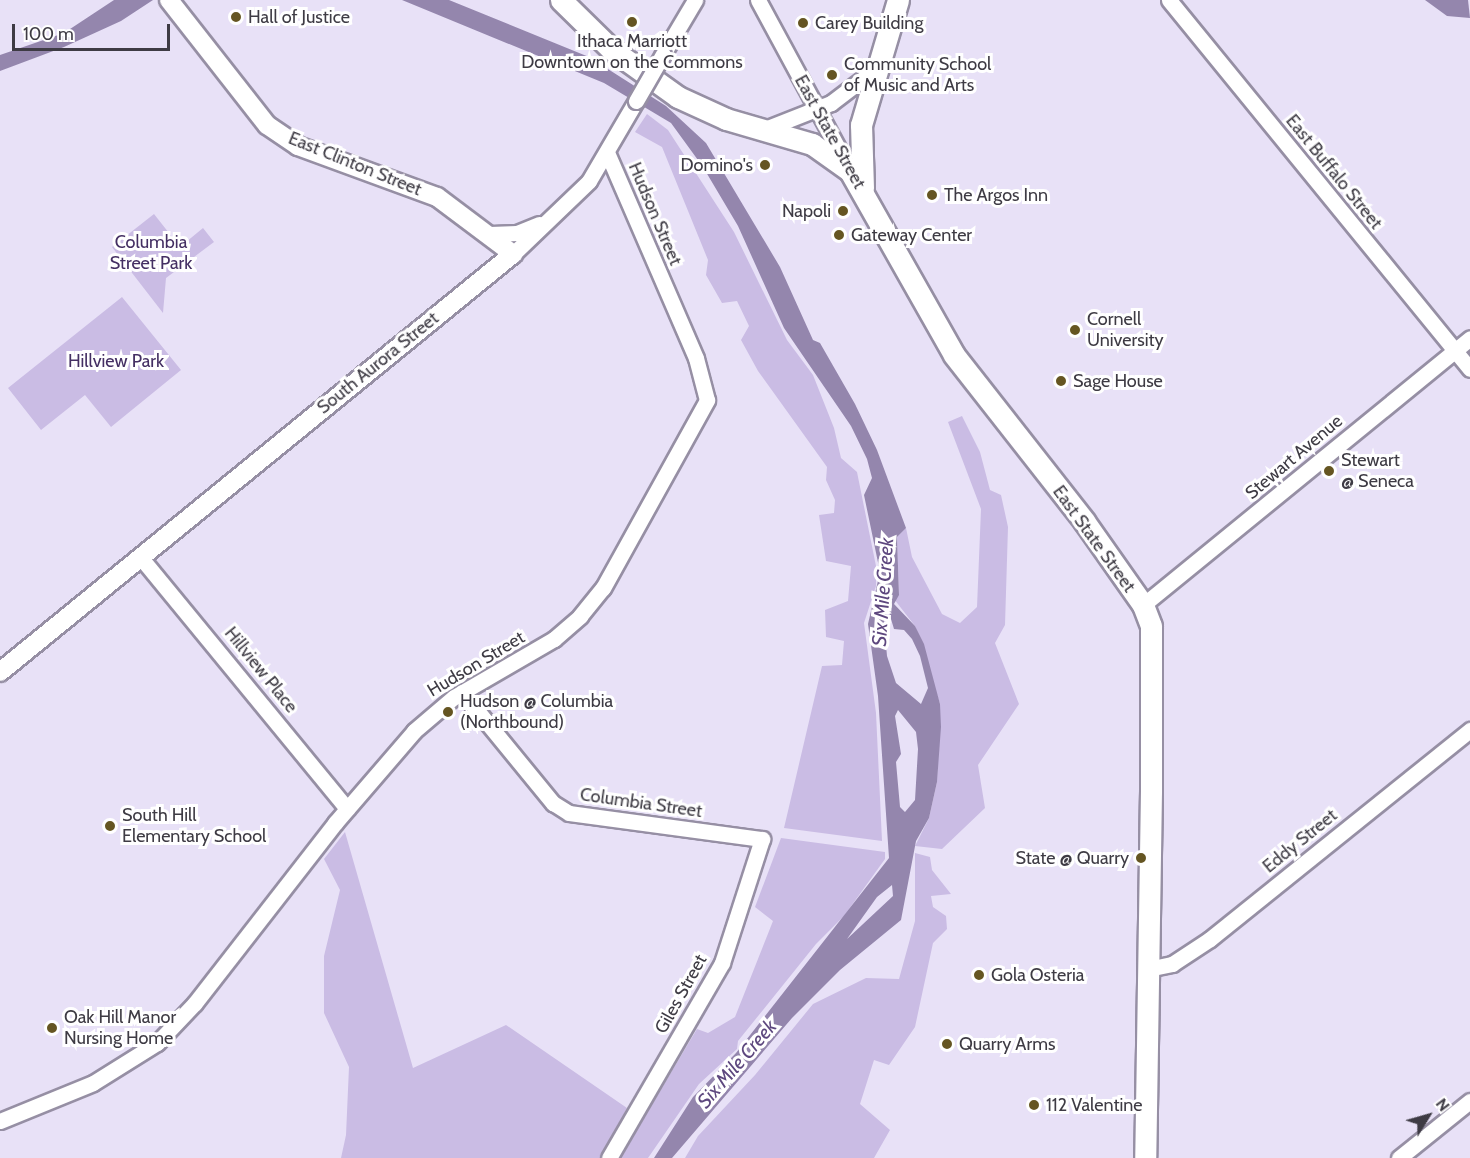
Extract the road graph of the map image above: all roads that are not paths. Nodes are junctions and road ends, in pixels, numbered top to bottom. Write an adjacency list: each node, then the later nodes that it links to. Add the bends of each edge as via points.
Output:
1 (561, 0): 10 (highway, via 611,49 664,89 726,119)
2 (701, 0): 7 (street, South Aurora Street)
3 (758, 0): 9 (street, East State Street)
4 (898, 0): 8 (highway)
5 (1169, 0): 18 (street, East Buffalo Street)
6 (171, 3): 15 (main road, East Clinton Street, via 267,125 298,146 437,197)
7 (691, 6): 11 (street, South Aurora Street, bridge)
8 (880, 66): 9 (street, via 846,94); 13 (highway, via 861,126)
9 (817, 110): 10 (street); 12 (street, East State Street)
10 (765, 129): 12 (highway, via 812,144)
11 (607, 152): 14 (street, South Aurora Street, via 589,181); 23 (street, Hudson Street, via 696,358 707,400 603,588 580,616 554,639)
12 (850, 171): 13 (highway, East State Street)
13 (863, 192): 21 (highway, East State Street, via 954,355 1084,521)
14 (550, 219): 15 (street, via 517,233); 16 (street, South Aurora Street)
15 (490, 234): 16 (main road, East Clinton Street)
16 (513, 254): 20 (main road, South Aurora Street)
17 (1470, 338): 18 (street, Stewart Avenue)
18 (1455, 350): 19 (street, East Buffalo Street); 21 (street, Stewart Avenue)
19 (1470, 369)
20 (142, 558): 22 (main road, South Aurora Street); 25 (street, Hillview Place)
21 (1143, 605): 27 (highway, East State Street, via 1151,636)
22 (0, 672)
23 (462, 692): 25 (street, Hudson Street, via 414,731); 26 (street, Columbia Street, via 546,796 563,810 583,817)
24 (1470, 730): 27 (street, Eddy Street, via 1210,939 1172,964)
25 (347, 809): 29 (street, Hudson Street, via 195,1003 157,1043 93,1083)
26 (762, 839): 30 (street, Giles Street, via 722,963)
27 (1148, 969): 31 (highway, East State Street)
28 (1470, 1101): 32 (street)
29 (0, 1121)
30 (609, 1158)
31 (1145, 1158)
32 (1399, 1158)

